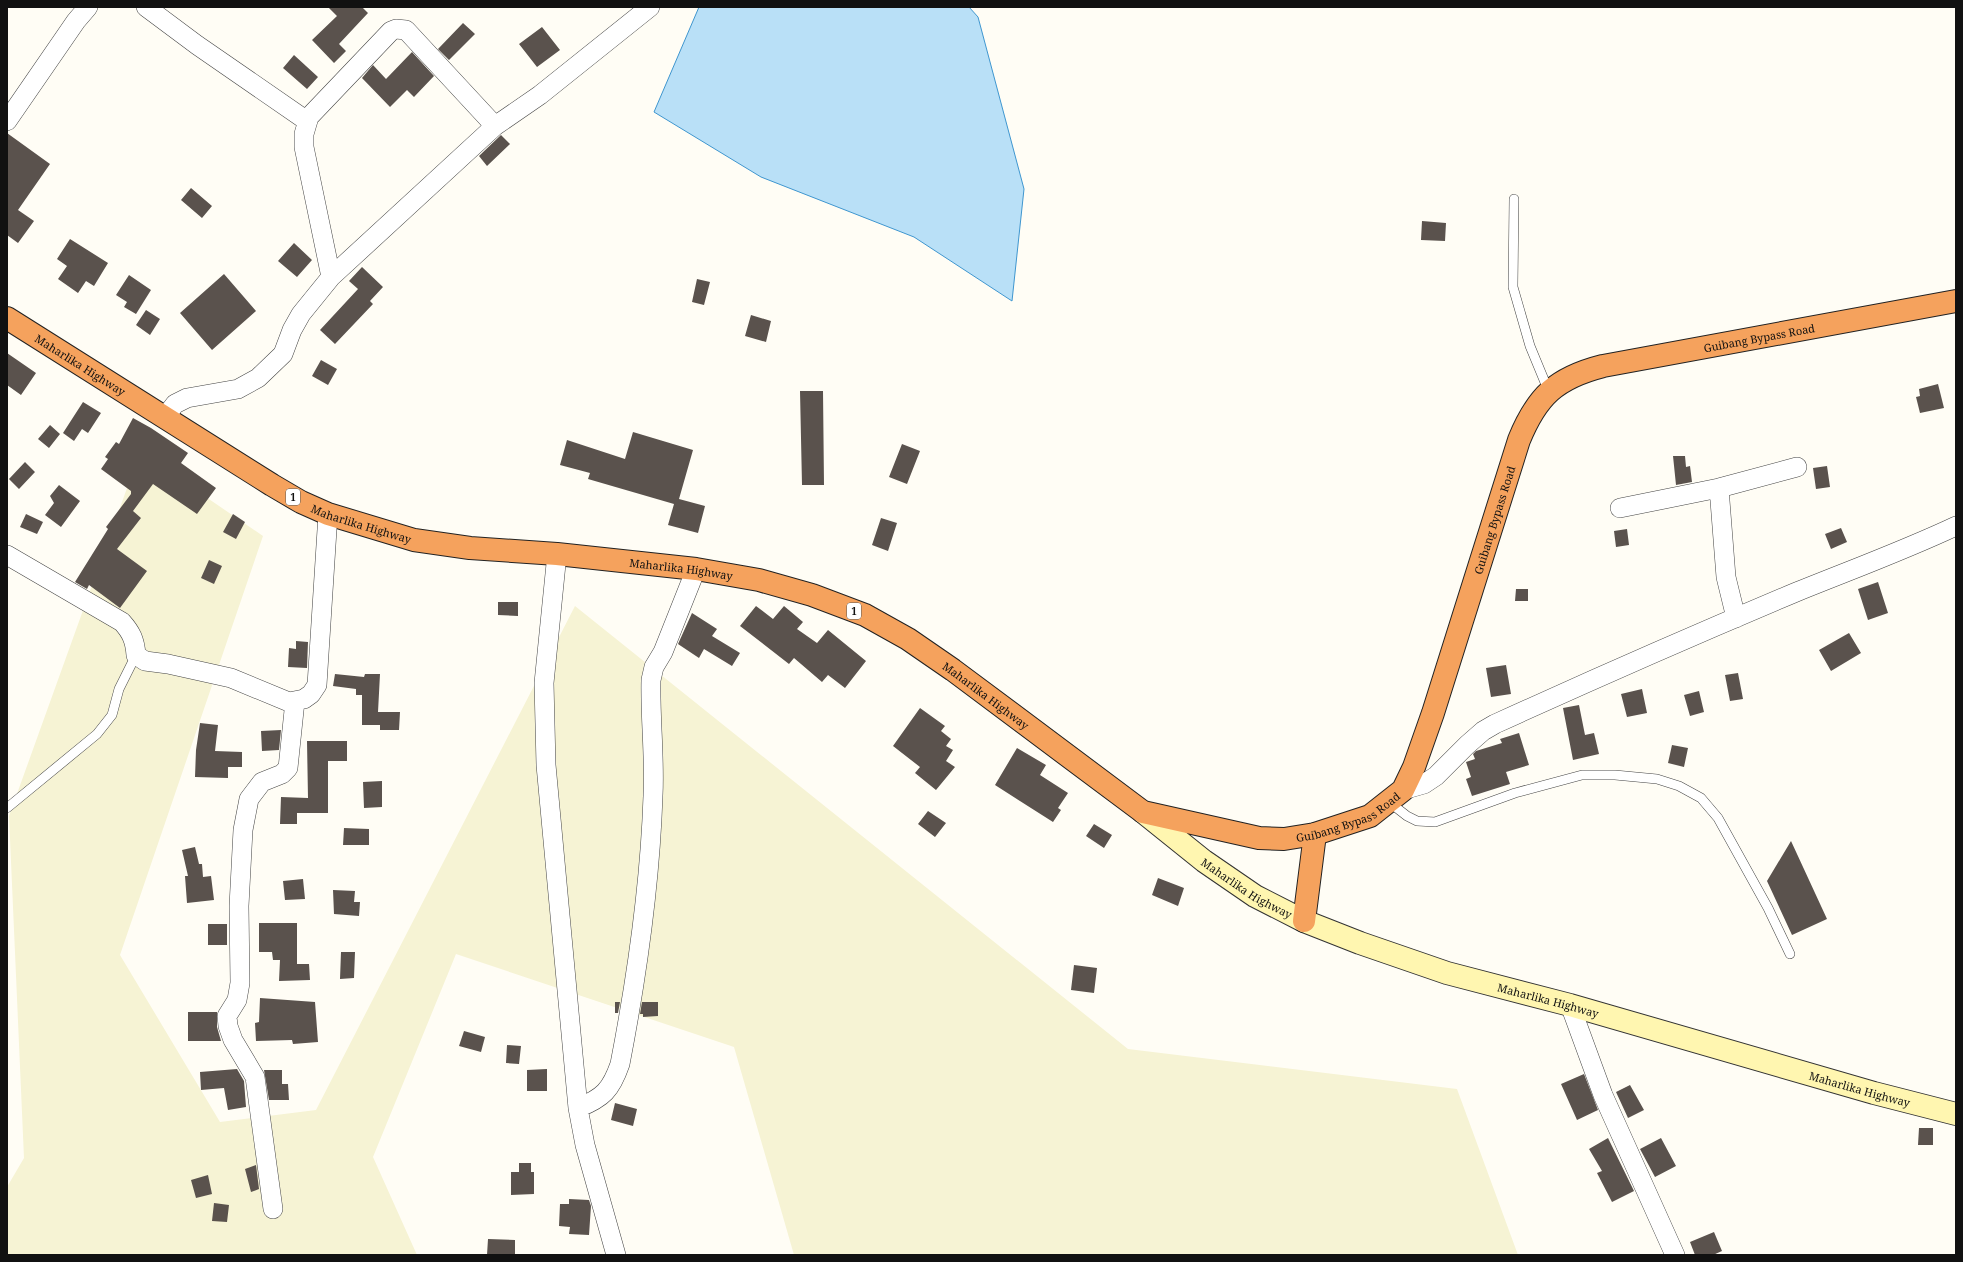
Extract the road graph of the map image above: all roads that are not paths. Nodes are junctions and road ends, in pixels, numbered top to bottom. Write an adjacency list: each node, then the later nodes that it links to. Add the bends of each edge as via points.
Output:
1 (88, 7): 4 (street)
2 (146, 7): 5 (street)
3 (650, 7): 6 (street, via 540,95)
4 (7, 121)
5 (307, 121): 6 (street, via 345,77 391,31 400,28 414,38); 8 (street, via 304,146)
6 (495, 126): 8 (street)
7 (1514, 200): 11 (lane, via 1513,287 1528,340)
8 (331, 277): 12 (street, via 301,314 283,354 258,378 238,388 187,398 175,404)
9 (1956, 301): 11 (highway, Guibang Bypass Road, via 1603,366 1571,375)
10 (7, 318): 12 (highway, Maharlika Highway / 1)
11 (1550, 392): 24 (highway, Guibang Bypass Road, via 1532,413 1519,440 1433,713 1414,767)
12 (165, 418): 16 (highway, Maharlika Highway / 1, via 301,502)
13 (1797, 467): 14 (street)
14 (1719, 488): 15 (street); 21 (street, via 1726,577)
15 (1620, 508)
16 (328, 514): 18 (highway, Maharlika Highway / 1, via 414,540 470,548); 23 (street, via 317,685 311,694)
17 (1956, 526): 21 (street)
18 (557, 554): 20 (highway, Maharlika Highway / 1); 31 (street, via 544,683 546,765)
19 (7, 555): 22 (street, via 122,622 131,632)
20 (696, 569): 26 (highway, Maharlika Highway / 1, via 789,588 865,615 953,670); 31 (street, via 663,652 654,667 651,680 653,803 638,961 620,1064 608,1090 598,1100)
21 (1736, 618): 24 (street, via 1495,724 1472,740 1436,776)
22 (136, 655): 23 (street, via 145,661 231,678 276,698); 25 (lane, via 120,689 112,715 97,734)
23 (295, 701): 33 (street, via 288,768 282,774 262,782 249,799 244,830 239,906 240,983 237,1000 228,1016 228,1026 233,1040 255,1077)
24 (1396, 796): 27 (highway, Guibang Bypass Road, via 1370,816); 29 (lane, via 1408,816 1435,822 1515,793 1582,775 1657,779 1679,786 1701,798 1718,818 1768,908)
25 (7, 808)
26 (1143, 812): 27 (highway, Guibang Bypass Road, via 1259,838 1284,839); 28 (main road, Maharlika Highway / 1, via 1204,861 1255,896)
27 (1315, 834): 28 (highway)
28 (1304, 921): 30 (main road, Maharlika Highway / 1, via 1447,973)
29 (1790, 954)
30 (1570, 1005): 32 (main road, Maharlika Highway / 1, via 1874,1093); 35 (street, via 1603,1095)
31 (578, 1108): 34 (street, via 585,1145)
32 (1956, 1114)
33 (273, 1209)
34 (616, 1255)
35 (1675, 1255)

